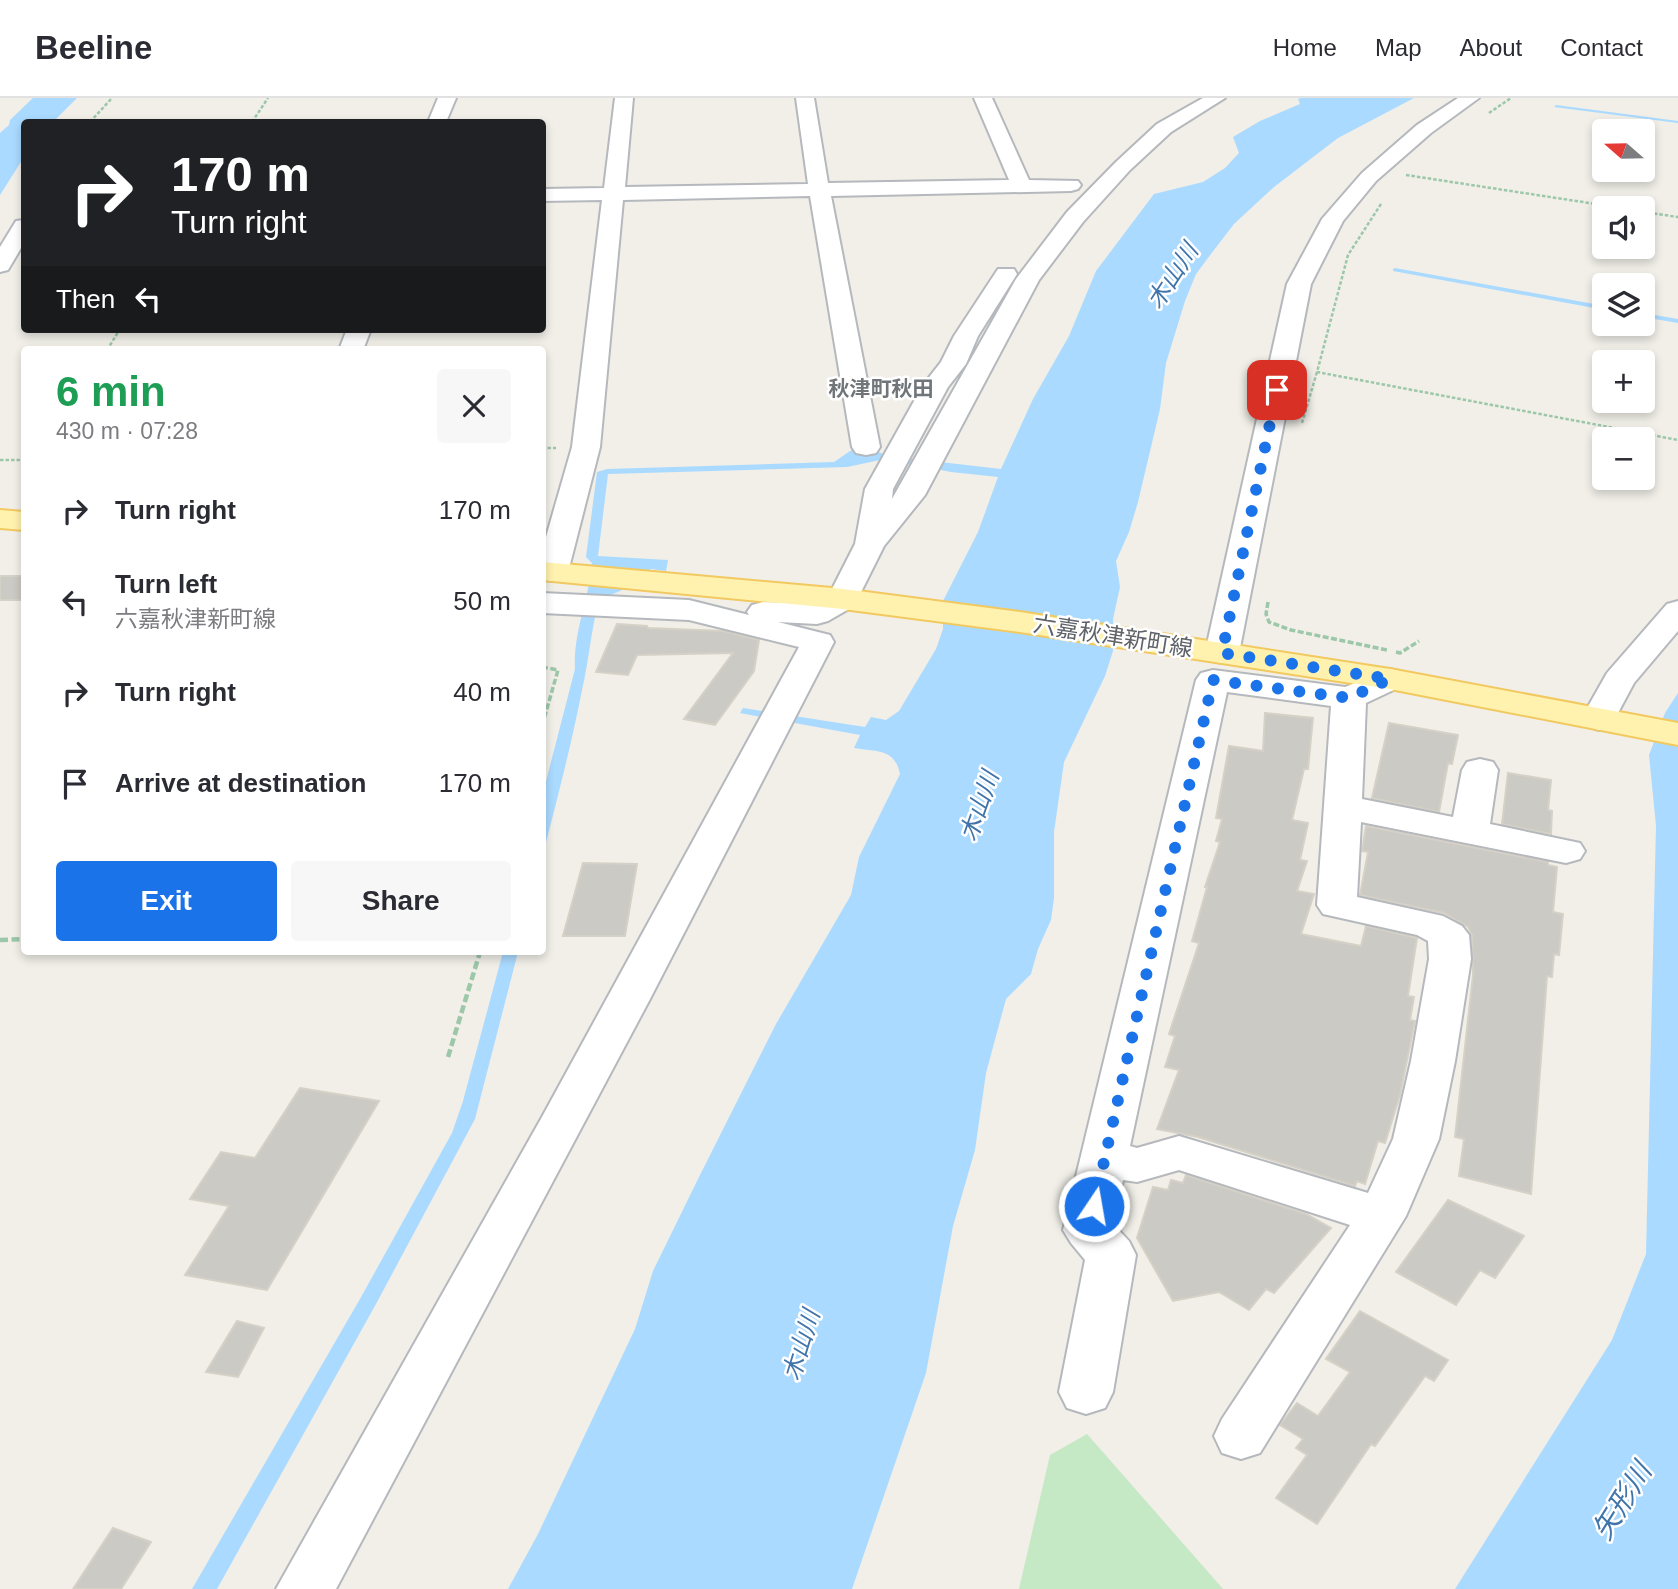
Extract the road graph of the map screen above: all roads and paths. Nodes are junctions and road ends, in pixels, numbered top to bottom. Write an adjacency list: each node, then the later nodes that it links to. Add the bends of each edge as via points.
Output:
1 (112, 98): 11 (path)
2 (268, 98): 12 (path)
3 (447, 98): 13 (street)
4 (624, 98): 18 (street)
5 (805, 98): 17 (street)
6 (983, 98): 16 (street)
7 (1186, 98): 14 (street)
8 (1216, 98): 34 (street, via 1164,128 1075,217 1028,279 911,495)
9 (1511, 98): 10 (path)
10 (1475, 109): 41 (street, via 1424,129 1369,177 1333,219 1299,285)
11 (93, 119)
12 (254, 119)
13 (439, 119)
14 (1121, 141)
15 (1416, 167): 21 (path, via 1406,176)
16 (1021, 185): 17 (street); 34 (street, via 1076,181 996,288 936,385 879,489)
17 (819, 189): 18 (street); 29 (street)
18 (615, 194): 19 (street); 35 (street, via 586,447)
19 (546, 195)
20 (1381, 203): 26 (path, via 1348,255)
21 (1592, 204)
22 (1655, 214): 23 (path)
23 (1678, 217)
24 (21, 231): 25 (street)
25 (0, 265)
26 (1317, 372): 27 (path); 28 (path)
27 (1297, 432)
28 (1678, 440)
29 (866, 447)
30 (0, 460): 31 (path)
31 (21, 460)
32 (0, 519): 33 (main road)
33 (21, 522)
34 (870, 544): 36 (street)
35 (546, 582): 36 (main road, 六嘉秋津新町線); 38 (street)
36 (843, 598): 38 (street, via 817,614); 41 (main road, 六嘉秋津新町線)
37 (1268, 601): 40 (path, via 1269,622 1291,630 1400,653)
38 (689, 610): 60 (street, via 818,642 568,1115)
39 (1678, 611): 46 (street, via 1619,680)
40 (1419, 641)
41 (1222, 653): 43 (main road, 六嘉秋津新町線)
42 (546, 668): 45 (path, via 558,670)
43 (1390, 679): 44 (street); 46 (main road, 六嘉秋津新町線)
44 (1349, 698): 49 (street); 56 (street, via 1213,680)
45 (546, 712)
46 (1599, 719): 47 (main road, 六嘉秋津新町線)
47 (1678, 734)
48 (1480, 770): 50 (street)
49 (1343, 807): 50 (street); 57 (street, via 1337,905 1429,925 1448,935 1450,959 1416,1139)
50 (1470, 832): 51 (street)
51 (1566, 851)
52 (21, 939): 53 (path)
53 (0, 940)
54 (479, 955): 55 (path)
55 (448, 1057)
56 (1104, 1158): 57 (street, via 1136,1165 1179,1153); 58 (street, via 1088,1230 1111,1255)
57 (1382, 1216): 59 (street)
58 (1086, 1392)
59 (1241, 1436)
60 (305, 1589)

